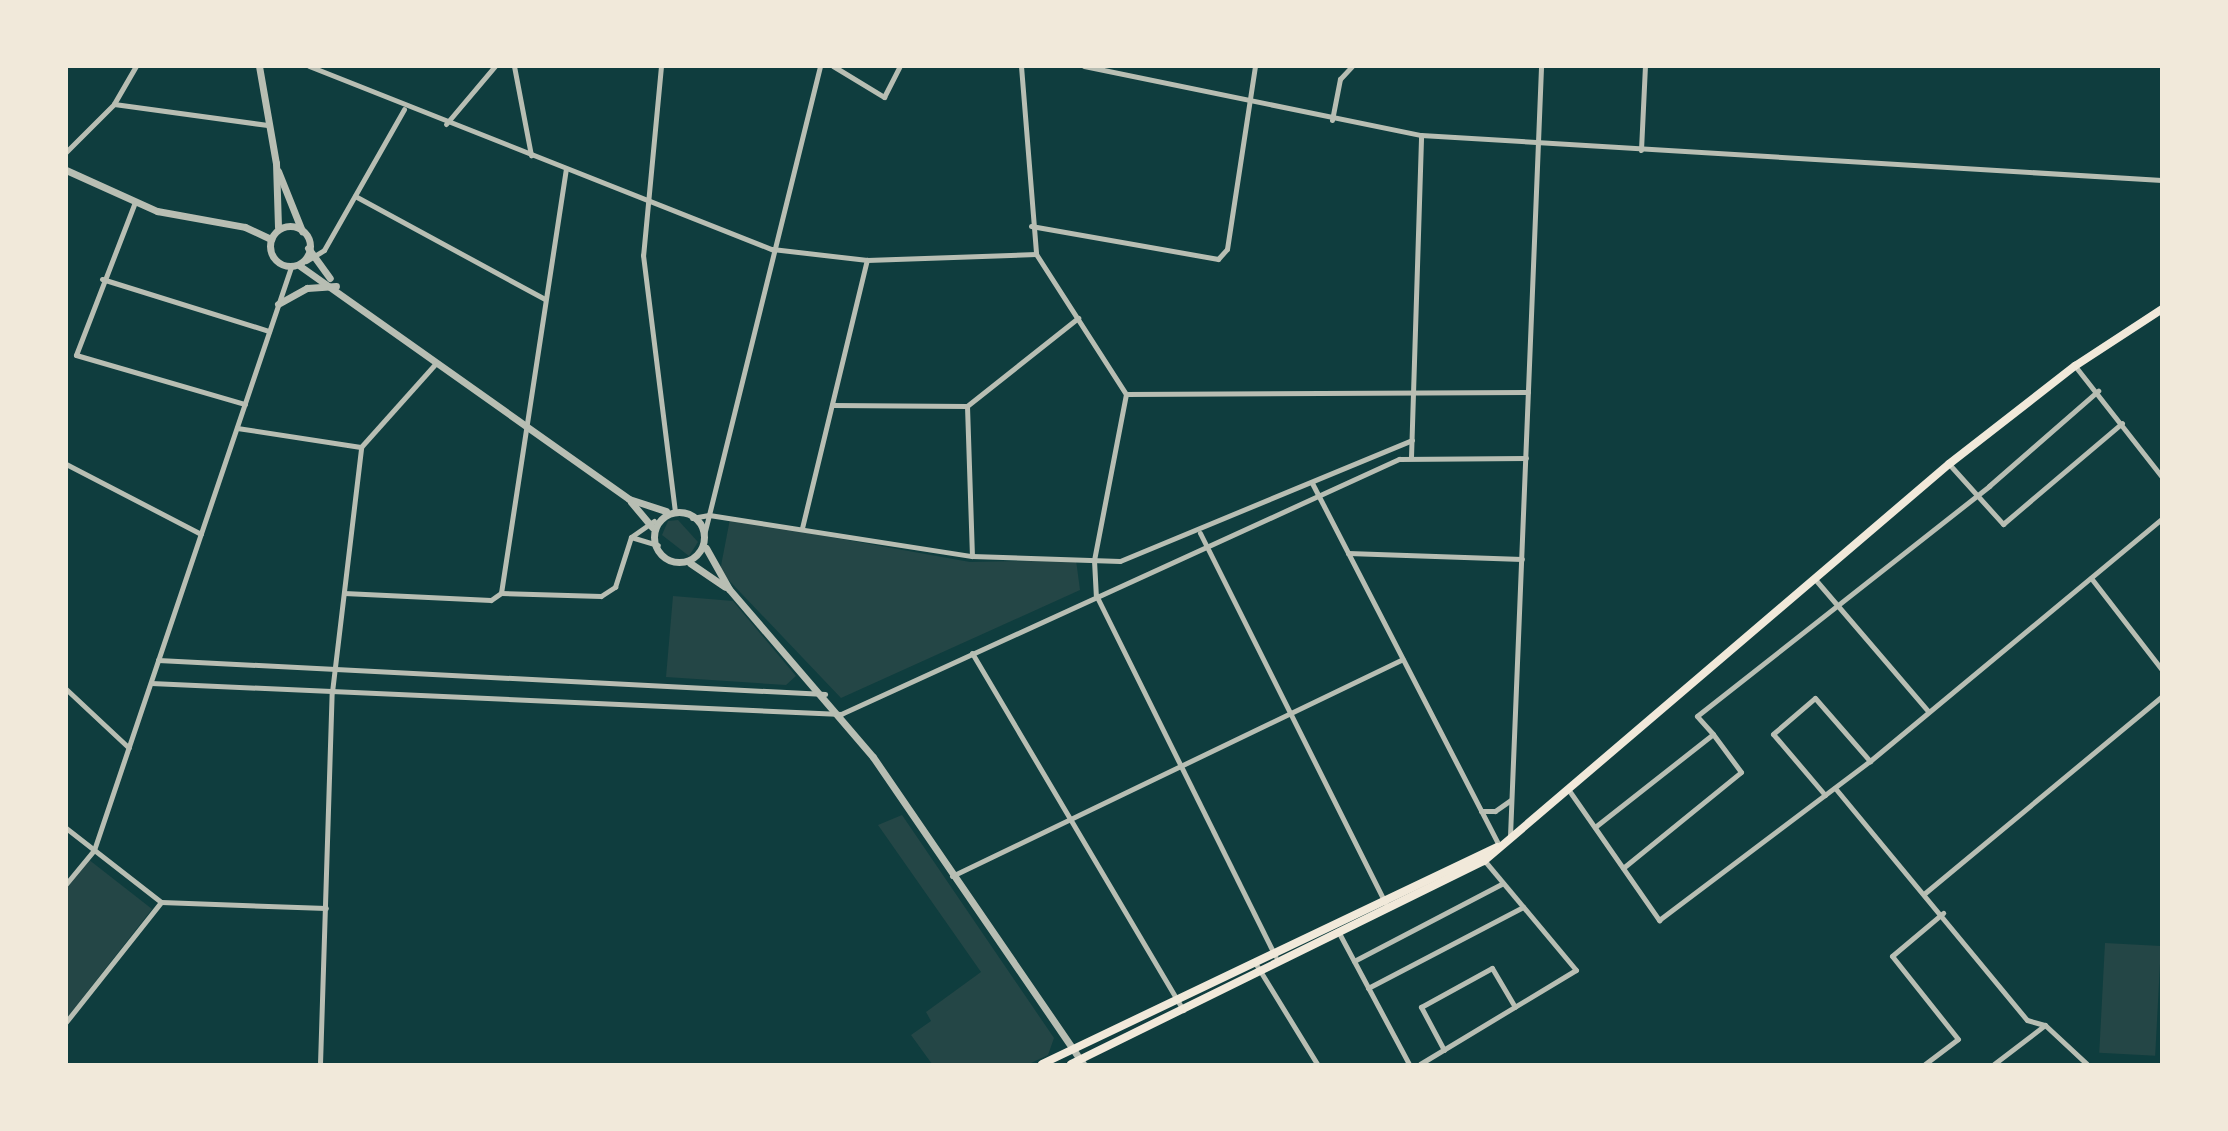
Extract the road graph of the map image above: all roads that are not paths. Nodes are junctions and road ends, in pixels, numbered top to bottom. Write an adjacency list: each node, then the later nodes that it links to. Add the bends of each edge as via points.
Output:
1 (136, 66): 17 (street)
2 (258, 66): 21 (street)
3 (495, 66): 20 (street)
4 (514, 66): 26 (street)
5 (662, 66): 33 (street)
6 (820, 66): 38 (street)
7 (833, 66): 8 (street, via 884,97)
8 (900, 66)
9 (1021, 66): 34 (street)
10 (1084, 66): 16 (street)
11 (1255, 66): 16 (street)
12 (1352, 66): 19 (street, via 1340,79)
13 (1541, 66): 23 (street)
14 (1645, 66): 24 (street)
15 (312, 67): 18 (street)
16 (1249, 102): 19 (street); 34 (street, via 1227,248 1218,259)
17 (114, 104): 21 (street); 25 (street)
18 (404, 109): 20 (street); 31 (street)
19 (1332, 120): 22 (street)
20 (446, 124): 26 (street)
21 (268, 125): 27 (street)
22 (1421, 135): 23 (street); 53 (street)
23 (1538, 143): 24 (street); 54 (street)
24 (1641, 150): 30 (street)
25 (66, 152)
26 (531, 155): 29 (street)
27 (276, 163): 35 (street); 36 (street)
28 (66, 170): 32 (street)
29 (566, 170): 33 (street); 45 (street)
30 (2161, 180)
31 (355, 196): 41 (street); 45 (street)
32 (135, 202): 37 (street, via 245,227); 43 (street)
33 (647, 203): 38 (street); 74 (street, via 644,272)
34 (1031, 226): 39 (street)
35 (278, 227): 36 (street); 37 (street)
36 (302, 231): 41 (street)
37 (271, 239): 42 (street, via 281,262)
38 (772, 249): 40 (street); 75 (street)
39 (1036, 254): 40 (street); 48 (street)
40 (867, 260): 57 (street)
41 (307, 262): 42 (street); 44 (street); 44 (street)
42 (291, 267): 46 (street)
43 (102, 279): 49 (street); 56 (street, via 76,355)
44 (337, 286): 46 (street, via 307,288); 50 (street)
45 (545, 299): 61 (street)
46 (278, 304): 49 (street)
47 (2161, 309): 51 (main road)
48 (1078, 318): 55 (street); 58 (street)
49 (269, 331): 56 (street)
50 (436, 363): 61 (street); 63 (street)
51 (2075, 366): 52 (street); 67 (main road)
52 (2098, 391): 59 (street); 71 (street)
53 (1413, 392): 54 (street); 55 (street); 62 (street)
54 (1528, 392): 65 (street)
55 (1126, 394): 90 (street)
56 (245, 404): 60 (street)
57 (832, 405): 58 (street); 79 (street)
58 (967, 406): 88 (street)
59 (2122, 423): 68 (street); 71 (street, via 2003,524)
60 (237, 428): 63 (street); 81 (street)
61 (525, 429): 72 (street); 96 (street)
62 (1412, 440): 64 (street); 69 (street)
63 (361, 447): 95 (street)
64 (1411, 457): 65 (street); 70 (street)
65 (1526, 458): 89 (street)
66 (66, 464): 81 (street)
67 (1949, 464): 71 (street); 92 (main road)
68 (2161, 477)
69 (1312, 484): 70 (street); 80 (street)
70 (1318, 494): 85 (street); 87 (street)
71 (1975, 494): 98 (street)
72 (629, 499): 73 (street); 78 (street)
73 (666, 511): 74 (street); 78 (street)
74 (675, 513): 76 (street)
75 (709, 515): 76 (street); 79 (street); 82 (street)
76 (692, 518): 82 (street)
77 (2161, 519): 93 (street)
78 (652, 524): 83 (street); 84 (street)
79 (802, 528): 88 (street)
80 (1200, 533): 85 (street); 90 (street, via 1129,560)
81 (201, 534): 101 (street)
82 (704, 535): 86 (street)
83 (631, 537): 84 (street); 96 (street, via 610,593)
84 (658, 545): 91 (street)
85 (1207, 545): 97 (street); 111 (street)
86 (706, 548): 91 (street); 94 (street)
87 (1348, 553): 89 (street); 100 (street)
88 (971, 556): 90 (street)
89 (1522, 559): 119 (street)
90 (1094, 560): 97 (street)
91 (690, 563): 94 (street)
92 (1814, 577): 98 (street); 117 (main road)
93 (2091, 578): 103 (street); 109 (street)
94 (729, 589): 107 (street)
95 (344, 593): 96 (street, via 491,600); 102 (street)
96 (501, 593)
97 (1096, 595): 99 (street); 115 (street)
98 (1836, 603): 109 (street); 112 (street, via 1697,716)
99 (972, 653): 110 (street); 121 (street)
100 (1402, 659): 111 (street); 120 (street)
101 (158, 660): 102 (street); 104 (street)
102 (334, 669): 106 (street); 107 (street)
103 (2161, 670)
104 (151, 683): 106 (street); 113 (street)
105 (66, 688): 113 (street)
106 (332, 692): 110 (street); 137 (street)
107 (825, 694): 110 (street)
108 (2161, 696): 133 (street)
109 (1928, 711): 114 (street)
110 (841, 714): 130 (street)
111 (1290, 714): 115 (street); 134 (street)
112 (1713, 734): 122 (street); 129 (street, via 1741,772)
113 (129, 748): 126 (street)
114 (1870, 761): 116 (street); 118 (street, via 1815,698 1773,734)
115 (1180, 769): 121 (street); 141 (street)
116 (1835, 788): 118 (street); 133 (street)
117 (1568, 789): 122 (street); 124 (main road)
118 (1825, 795): 129 (street, via 1659,920)
119 (1511, 800): 120 (street, via 1495,811); 124 (street)
120 (1481, 811): 125 (street)
121 (1072, 822): 130 (street); 147 (street)
122 (1595, 827): 129 (street)
123 (66, 828): 126 (street)
124 (1510, 836): 125 (main road)
125 (1499, 846): 127 (main road); 128 (main road)
126 (94, 850): 132 (street); 135 (street)
127 (1477, 852): 128 (street); 134 (main road)
128 (1484, 861): 131 (street); 138 (main road)
129 (1623, 868)
130 (953, 877): 152 (street)
131 (1503, 883): 136 (street); 143 (street)
132 (66, 884)
133 (1925, 893): 139 (street)
134 (1382, 899): 138 (street); 141 (main road)
135 (161, 902): 137 (street); 150 (street)
136 (1523, 907): 146 (street); 148 (street, via 1576,970)
137 (326, 908): 155 (street)
138 (1388, 909): 140 (main road)
139 (1943, 913): 151 (street, via 2027,1020); 160 (street, via 1892,956 1958,1039)
140 (1339, 933): 143 (street); 144 (main road)
141 (1273, 952): 142 (main road); 144 (street)
142 (1254, 961): 145 (street); 147 (main road)
143 (1354, 961): 146 (street)
144 (1278, 964): 145 (main road)
145 (1261, 973): 149 (main road); 157 (street)
146 (1368, 988): 158 (street)
147 (1177, 999): 149 (street); 152 (main road)
148 (1515, 1007): 153 (street); 153 (street, via 1492,968 1422,1007)
149 (1183, 1010): 154 (main road)
150 (66, 1022)
151 (2046, 1025): 161 (street); 162 (street)
152 (1073, 1048): 154 (street); 156 (main road)
153 (1444, 1050): 159 (street)
154 (1078, 1063)
155 (320, 1065)
156 (1042, 1065)
157 (1317, 1065)
158 (1409, 1065)
159 (1420, 1065)
160 (1925, 1065)
161 (1994, 1065)
162 (2087, 1065)

